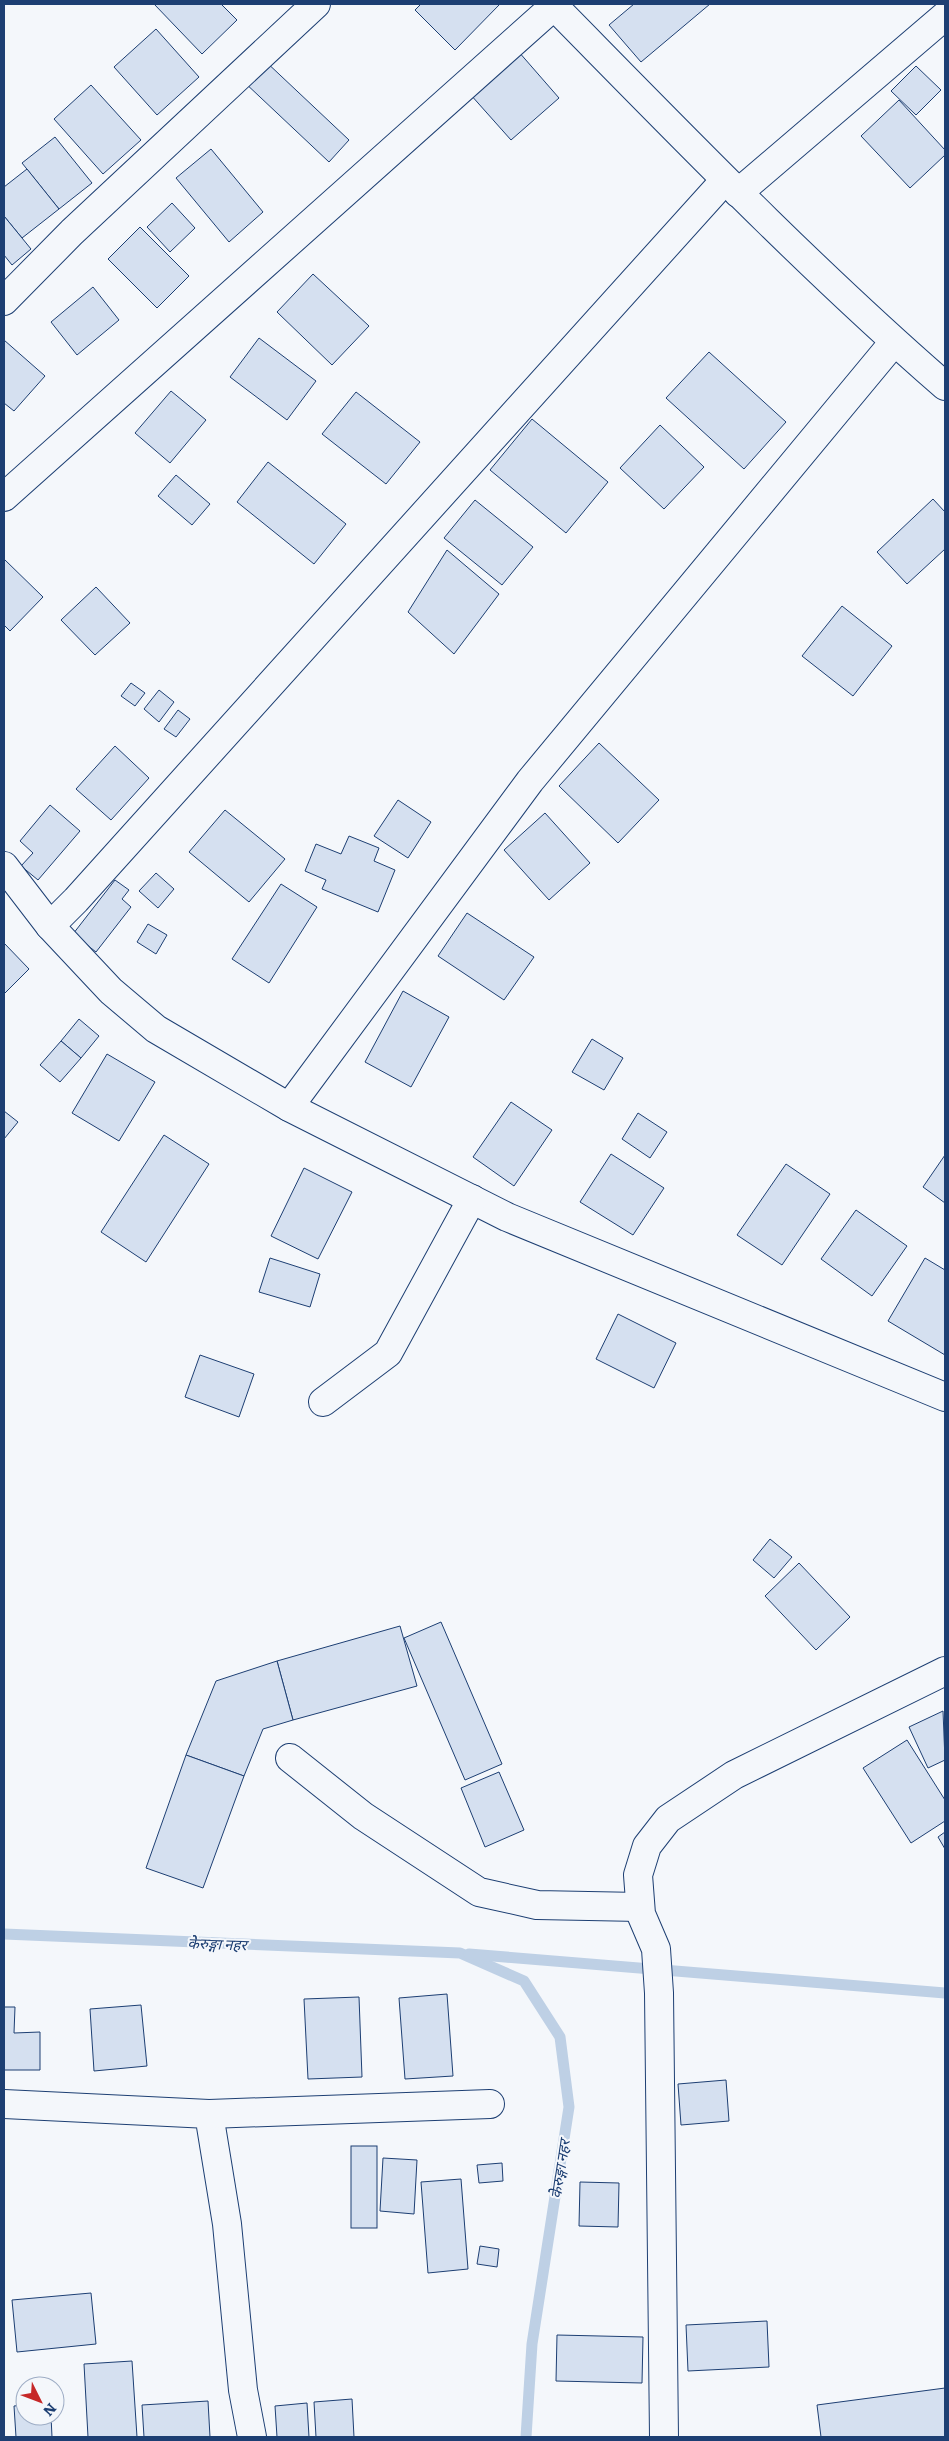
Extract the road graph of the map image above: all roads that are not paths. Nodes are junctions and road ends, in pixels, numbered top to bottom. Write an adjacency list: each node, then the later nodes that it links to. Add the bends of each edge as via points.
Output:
1 (316, 4): 5 (street, via 72,232)
2 (553, 5): 4 (street); 8 (street)
3 (945, 16): 4 (street)
4 (731, 186): 6 (street); 10 (street)
5 (4, 301)
6 (894, 342): 7 (street); 11 (street, via 530,781)
7 (945, 386)
8 (4, 497)
9 (4, 866): 10 (street)
10 (50, 926): 11 (street, via 111,991 156,1029)
11 (289, 1107): 12 (street)
12 (472, 1199): 13 (street, via 508,1217); 14 (street, via 388,1353)
13 (945, 1397)
14 (323, 1402)
15 (945, 1671): 17 (street, via 734,1775 668,1819 647,1846 638,1875)
16 (290, 1758): 17 (street, via 363,1816 479,1892 537,1905)
17 (640, 1907): 22 (street, via 656,1950 658,1993)
18 (4, 2104): 20 (street)
19 (490, 2104): 20 (street)
20 (209, 2114): 21 (street, via 228,2224 243,2390)
21 (252, 2437)
22 (664, 2437)

